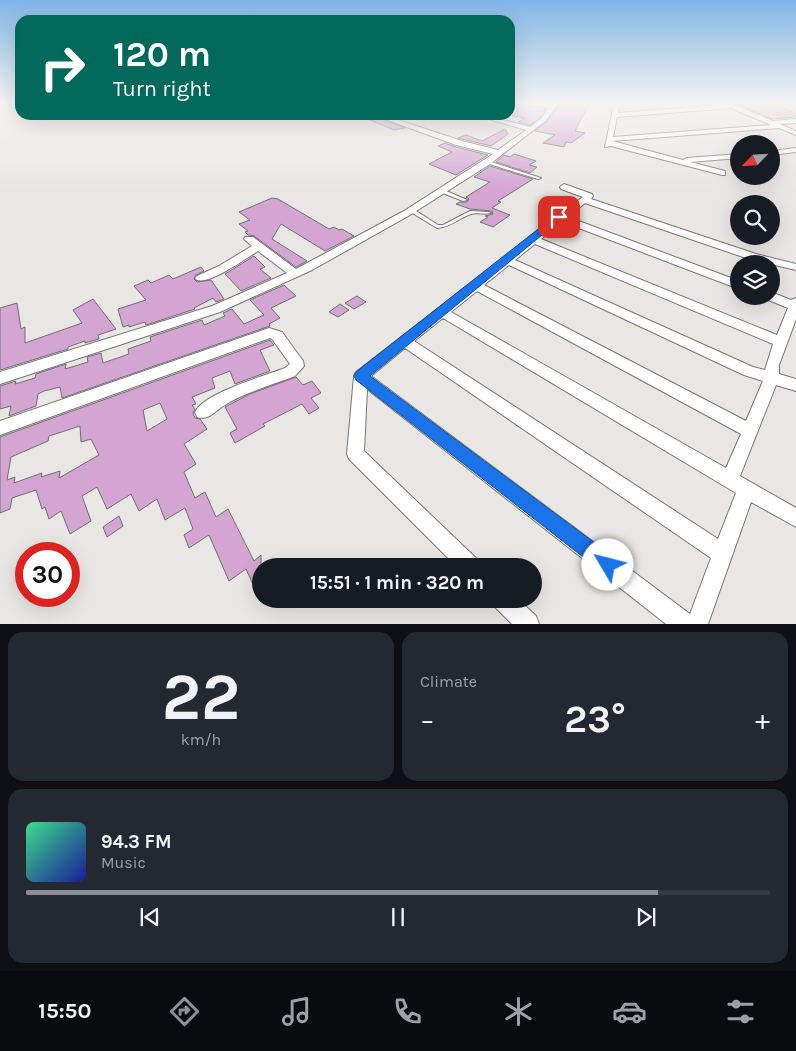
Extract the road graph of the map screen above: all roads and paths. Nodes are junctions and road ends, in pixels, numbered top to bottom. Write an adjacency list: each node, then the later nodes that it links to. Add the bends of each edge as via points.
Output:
1 (431, 133): 8 (street)
2 (526, 133): 8 (street)
3 (611, 133): 5 (street)
4 (713, 133): 5 (street)
5 (608, 144): 10 (street)
6 (796, 150): 7 (street)
7 (780, 152)
8 (499, 153): 11 (street)
9 (730, 157): 10 (street)
10 (677, 161): 12 (street, via 721,175)
11 (488, 162): 13 (lane); 15 (street)
12 (730, 164)
13 (539, 178)
14 (564, 188): 17 (street, via 589,196)
15 (442, 191): 16 (lane); 18 (street)
16 (466, 200)
17 (584, 200): 20 (street); 25 (street, via 753,257)
18 (411, 210): 19 (lane, via 440,227 472,212); 26 (street)
19 (489, 213)
20 (559, 217): 22 (street); 28 (street)
21 (249, 238): 23 (street)
22 (533, 238): 24 (street); 34 (street)
23 (259, 246): 26 (street); 27 (street)
24 (506, 260): 29 (street); 36 (street, via 749,371)
25 (796, 267)
26 (295, 274): 37 (street, via 216,309)
27 (200, 278)
28 (730, 282)
29 (475, 285): 32 (street); 41 (street)
30 (780, 299): 31 (street)
31 (795, 304): 34 (street)
32 (442, 312): 33 (street); 42 (street)
33 (404, 342): 35 (street); 44 (street)
34 (780, 342): 36 (street, via 772,365)
35 (361, 376): 45 (street, via 354,454); 48 (street)
36 (772, 377): 38 (street); 41 (street)
37 (0, 378)
38 (796, 384)
39 (203, 412): 40 (street, via 221,399 290,372 297,366 277,335 269,333)
40 (0, 428)
41 (750, 431): 42 (street)
42 (738, 484): 43 (street); 44 (street)
43 (796, 518)
44 (723, 554): 49 (street)
45 (462, 558)
46 (512, 608): 47 (street)
47 (528, 624)
48 (685, 624)
49 (698, 624)

